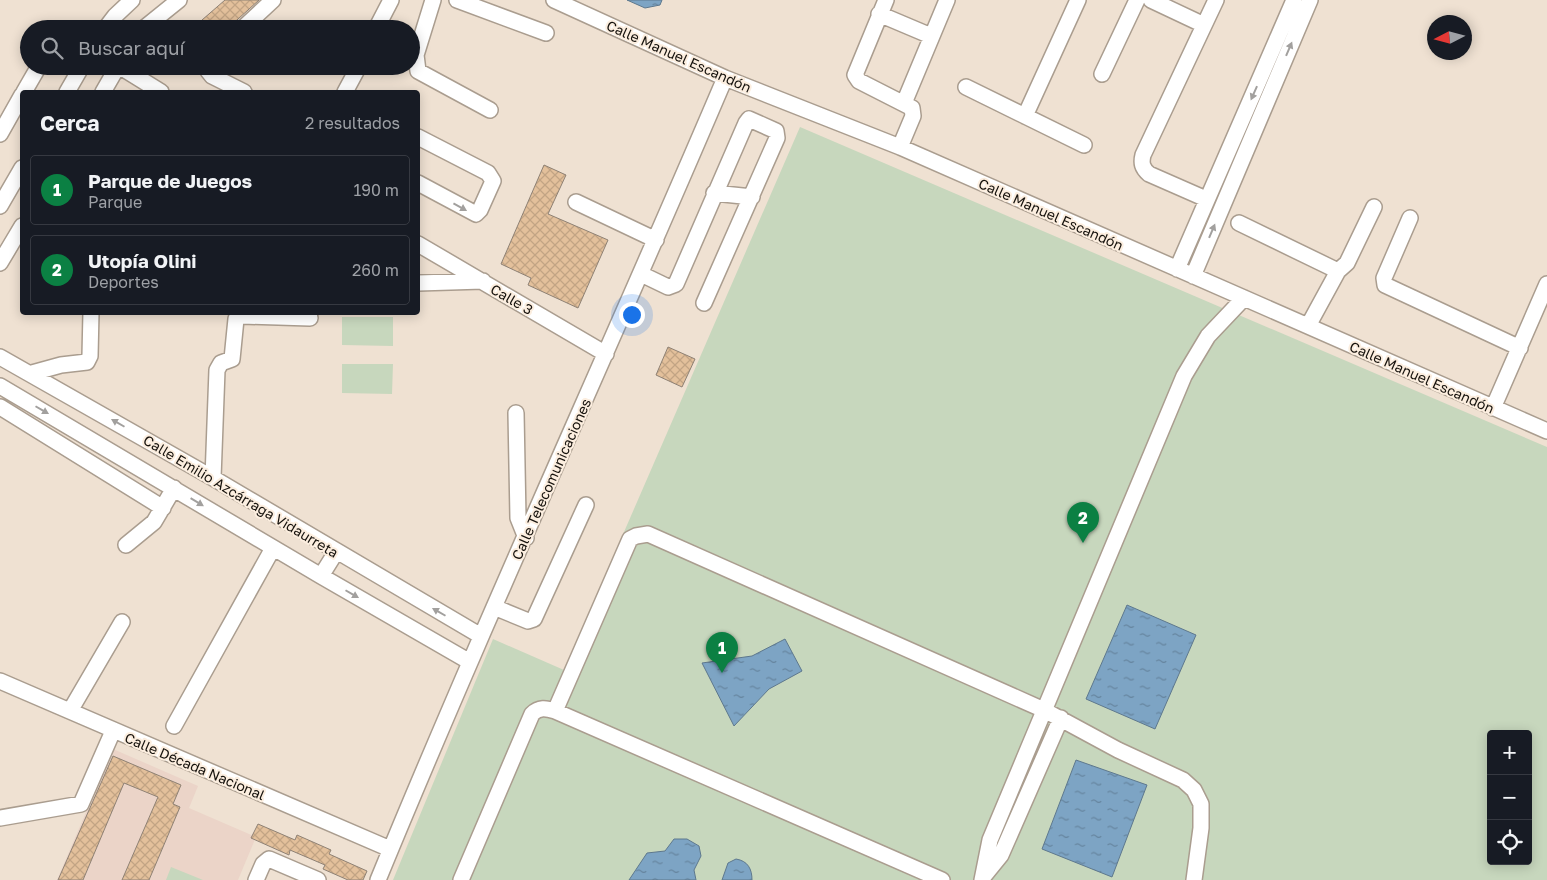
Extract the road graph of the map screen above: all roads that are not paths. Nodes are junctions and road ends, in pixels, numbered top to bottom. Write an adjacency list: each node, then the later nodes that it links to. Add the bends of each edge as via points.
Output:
1 (132, 0): 17 (street)
2 (179, 0): 18 (street)
3 (273, 0): 19 (street)
4 (390, 0): 20 (street)
5 (433, 0): 24 (street)
6 (457, 0): 22 (street)
7 (554, 0): 34 (street, Calle Manuel Escandón)
8 (886, 0): 16 (street)
9 (947, 0): 23 (street)
10 (1078, 0): 45 (street)
11 (1137, 0): 27 (street)
12 (1151, 0): 21 (street)
13 (1216, 0): 21 (street)
14 (1294, 0): 26 (street)
15 (1310, 0): 26 (street, one-way to 15)
16 (879, 14): 23 (street); 43 (street, via 855,75 859,81)
17 (112, 20)
18 (154, 20)
19 (252, 20)
20 (380, 20)
21 (1204, 25): 54 (street, via 1142,155 1142,167 1149,174)
22 (546, 33)
23 (931, 36): 43 (street)
24 (420, 42)
25 (420, 72): 44 (street)
26 (1271, 72): 54 (street, one-way to 54); 67 (street, one-way to 26)
27 (1102, 74)
28 (34, 75): 36 (street)
29 (77, 75): 37 (street)
30 (113, 75): 38 (street)
31 (134, 75): 39 (street)
32 (211, 75): 40 (street)
33 (354, 75): 41 (street)
34 (725, 78): 49 (street, Calle Manuel Escandón); 61 (street, Calle Telecomunicaciones)
35 (966, 88): 45 (street)
36 (25, 90)
37 (68, 90)
38 (104, 90)
39 (158, 90)
40 (240, 90)
41 (346, 90)
42 (20, 99): 46 (street)
43 (904, 103): 49 (street, via 914,112)
44 (490, 110)
45 (1024, 116): 48 (street)
46 (0, 134)
47 (420, 138): 51 (street, one-way to 47, via 476,214 493,184 488,173)
48 (1084, 145)
49 (900, 147): 64 (street, Calle Manuel Escandón)
50 (20, 171): 56 (street)
51 (420, 184)
52 (714, 194): 53 (street); 53 (street, via 746,123 752,119 774,130 777,136); 66 (street, via 676,284 668,287)
53 (752, 197): 72 (street)
54 (1206, 199): 64 (street)
55 (576, 202): 61 (street)
56 (0, 206)
57 (1374, 207): 65 (street, via 1347,263)
58 (1410, 218): 76 (street, via 1384,278 1385,285)
59 (1239, 223): 65 (street)
60 (20, 229): 63 (street)
61 (656, 240): 66 (street, Calle Telecomunicaciones)
62 (420, 245): 68 (street, Calle 3)
63 (0, 263)
64 (1177, 269): 67 (street, Calle Manuel Escandón)
65 (1338, 270): 75 (street)
66 (641, 274): 77 (street, Calle Telecomunicaciones)
67 (1193, 276): 71 (street, Calle Manuel Escandón)
68 (483, 281): 69 (street); 77 (street, Calle 3)
69 (420, 283)
70 (1547, 284): 76 (street)
71 (1244, 298): 75 (street, Calle Manuel Escandón); 103 (street, via 1208,336 1184,376)
72 (704, 303)
73 (91, 315): 79 (street, via 87,362 61,365)
74 (310, 318): 89 (street, via 242,316 236,319 232,359 221,363 217,370)
75 (1308, 326): 82 (street, Calle Manuel Escandón)
76 (1520, 348): 82 (street)
77 (606, 354): 93 (street, Calle Telecomunicaciones)
78 (0, 356): 79 (street, Calle Emilio Azcárraga Vidaurreta)
79 (32, 374): 87 (street, Calle Emilio Azcárraga Vidaurreta, one-way to 79)
80 (0, 386): 84 (street, Calle Emilio Azcárraga Vidaurreta, one-way to 84)
81 (0, 407): 86 (street)
82 (1493, 408): 85 (street, Calle Manuel Escandón)
83 (516, 413): 93 (street, via 518,518)
84 (63, 422): 86 (street); 88 (street, Calle Emilio Azcárraga Vidaurreta)
85 (1547, 431)
86 (63, 447): 92 (street)
87 (160, 448): 88 (street); 89 (street, Calle Emilio Azcárraga Vidaurreta)
88 (147, 471): 90 (street, Calle Emilio Azcárraga Vidaurreta)
89 (212, 478): 96 (street, Calle Emilio Azcárraga Vidaurreta)
90 (174, 488): 92 (street); 95 (street, Calle Emilio Azcárraga Vidaurreta, one-way to 95)
91 (586, 505): 98 (street, via 534,619 528,621)
92 (163, 508): 94 (street, via 154,522)
93 (526, 538): 98 (street, Calle Telecomunicaciones)
94 (126, 545)
95 (273, 548): 97 (street, Calle Emilio Azcárraga Vidaurreta); 107 (street)
96 (336, 552): 97 (street); 100 (street, Calle Emilio Azcárraga Vidaurreta, one-way to 96)
97 (321, 576): 101 (street, Calle Emilio Azcárraga Vidaurreta, one-way to 101)
98 (494, 607): 100 (street, Calle Telecomunicaciones)
99 (122, 622): 104 (street)
100 (482, 636): 101 (street, Calle Telecomunicaciones)
101 (470, 662): 110 (street, Calle Telecomunicaciones)
102 (0, 681): 104 (street, Calle Década Nacional)
103 (1044, 710): 105 (street, via 643,534 630,540); 106 (street); 111 (street, via 990,840)
104 (70, 711): 108 (street, Calle Década Nacional)
105 (555, 711): 115 (street, via 537,709 532,714); 116 (street)
106 (1061, 718): 111 (street, via 1001,855); 117 (street, via 1118,750 1183,780 1194,790 1201,804)
107 (174, 726)
108 (113, 730): 109 (street, via 81,804); 110 (street, Calle Década Nacional)
109 (0, 818)
110 (390, 849): 114 (street, Calle Telecomunicaciones)
111 (982, 879)
112 (256, 880): 113 (street, via 269,859)
113 (318, 880)
114 (378, 880)
115 (461, 880)
116 (942, 880)
117 (1194, 880)

